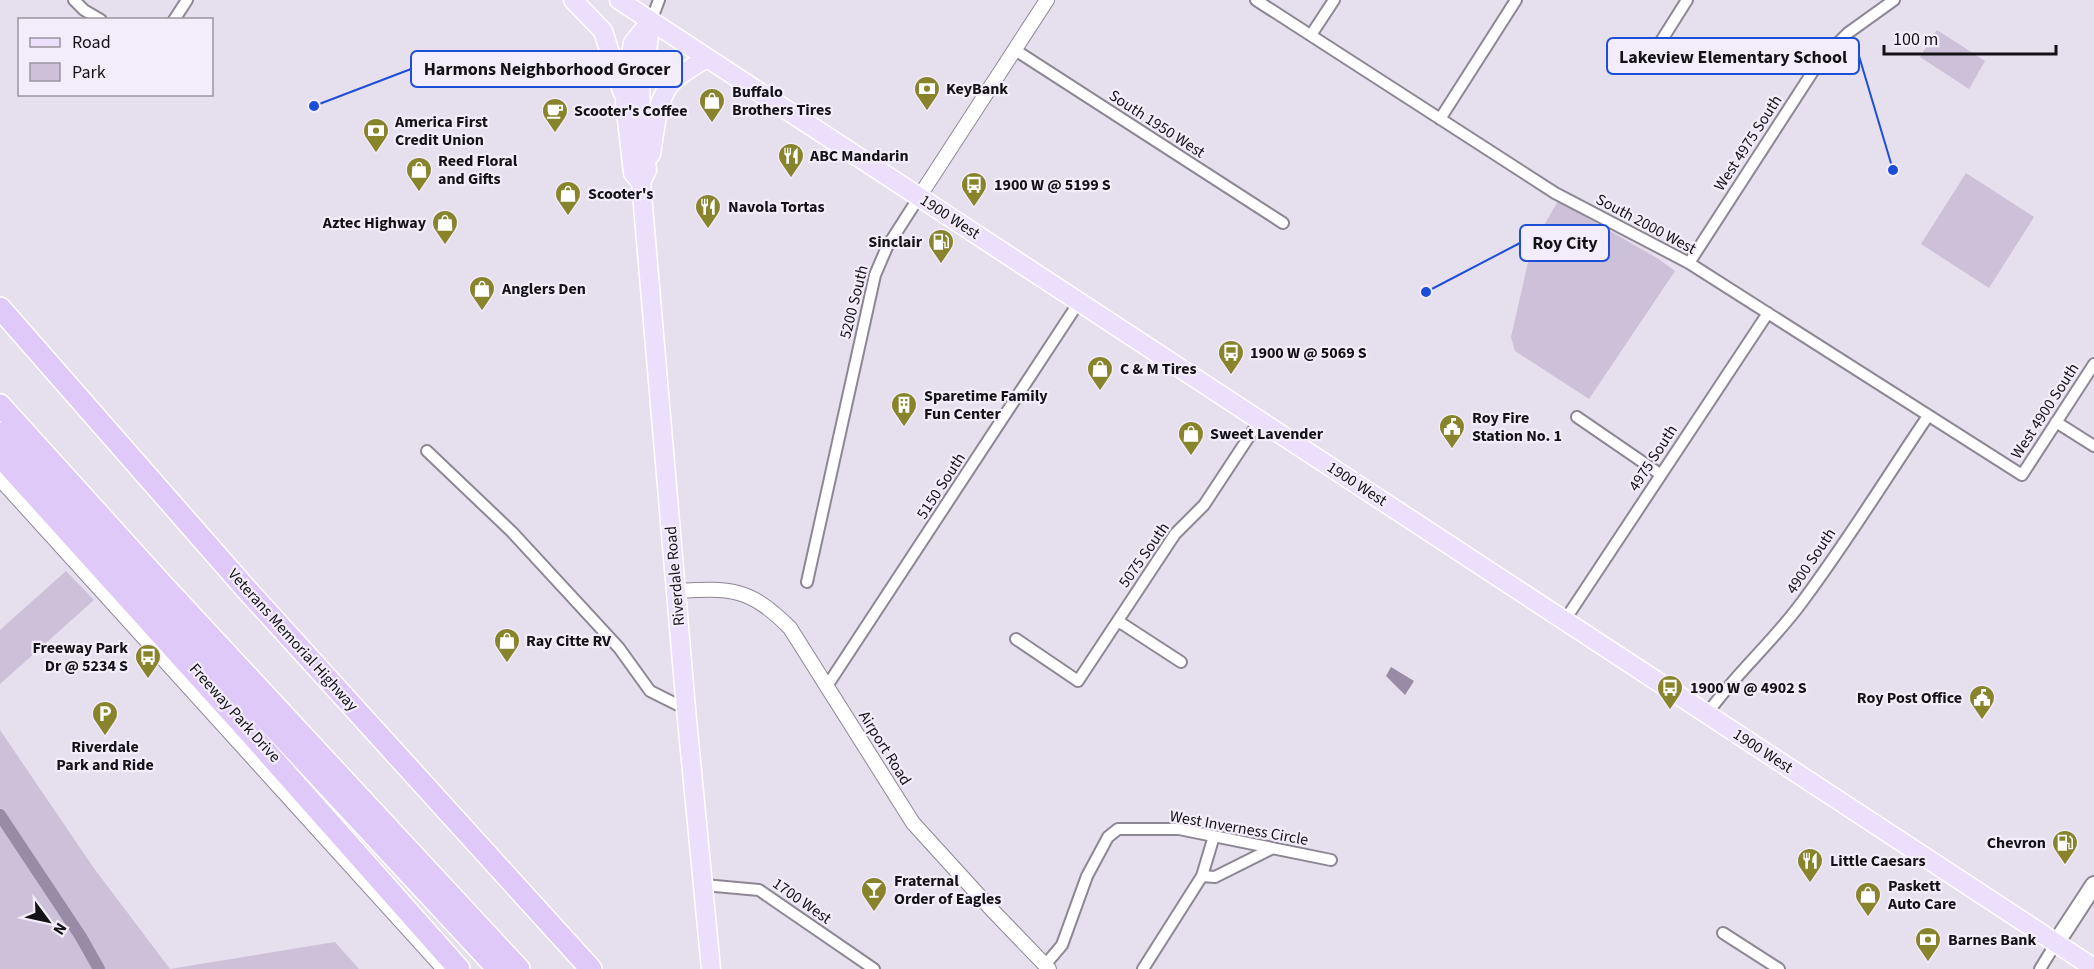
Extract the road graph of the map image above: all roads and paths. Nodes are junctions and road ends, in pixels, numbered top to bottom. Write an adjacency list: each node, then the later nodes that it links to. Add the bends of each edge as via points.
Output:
1 (74, 0): 13 (street)
2 (187, 0): 14 (street)
3 (573, 0): 20 (main road, via 603,31)
4 (619, 0): 15 (main road, 1900 West)
5 (659, 0): 15 (street)
6 (1047, 0): 17 (street, 5200 South)
7 (1256, 0): 16 (street, South 2000 West)
8 (1334, 0): 16 (street)
9 (1516, 0): 21 (street)
10 (1687, 0): 19 (street)
11 (1894, 0): 12 (street, West 4975 South)
12 (1880, 4): 25 (street, West 4975 South, via 1819,62)
13 (98, 18)
14 (175, 18)
15 (651, 21): 18 (main road, 1900 West); 20 (main road, Riverdale Road, via 633,44); 22 (main road, Riverdale Road, via 640,78)
16 (1311, 35): 21 (street, South 2000 West)
17 (1015, 50): 23 (street, 5200 South); 24 (street, South 1950 West)
18 (708, 58): 22 (main road, via 670,84 660,103); 23 (main road, 1900 West)
19 (1646, 65)
20 (625, 102): 22 (main road, Riverdale Road, via 633,173)
21 (1440, 119): 25 (street, South 2000 West, via 1555,193)
22 (644, 176): 45 (main road, Riverdale Road)
23 (919, 197): 27 (main road, 1900 West); 44 (street, 5200 South, via 887,247 875,275)
24 (1283, 222)
25 (1689, 263): 29 (street, South 2000 West)
26 (0, 300): 30 (highway)
27 (1079, 302): 35 (main road, 1900 West); 50 (street, 5150 South)
28 (0, 308): 30 (highway, Veterans Memorial Highway)
29 (1767, 313): 33 (street, South 2000 West); 41 (street, 4975 South)
30 (26, 336): 67 (highway, Veterans Memorial Highway, via 247,590)
31 (2094, 364): 36 (street, West 4900 South)
32 (0, 405): 66 (highway)
33 (1928, 416): 42 (street, South 2000 West); 52 (street, 4900 South, via 1803,601)
34 (1577, 417): 41 (street)
35 (1260, 420): 46 (main road, 1900 West); 47 (street, 5075 South, via 1204,505 1175,534)
36 (2056, 422): 38 (street); 42 (street, West 4900 South)
37 (0, 433): 65 (highway)
38 (2094, 446)
39 (427, 451): 51 (street, via 512,532 619,648 650,691)
40 (0, 456): 64 (highway)
41 (1660, 474): 46 (street, 4975 South)
42 (2022, 475)
43 (0, 479): 63 (street, Freeway Park Drive)
44 (807, 582)
45 (676, 591): 50 (street, Airport Road, via 730,590 772,610 790,628); 51 (main road, Riverdale Road)
46 (1564, 620): 52 (main road, 1900 West)
47 (1118, 621): 48 (street, 5075 South, via 1078,681); 49 (street)
48 (1016, 639)
49 (1180, 662)
50 (827, 686): 61 (street, Airport Road, via 913,822)
51 (686, 709): 57 (main road, Riverdale Road)
52 (1707, 714): 60 (main road, 1900 West)
53 (1214, 836): 54 (street, West Inverness Circle); 56 (street); 61 (street, West Inverness Circle, via 1179,829 1118,829 1108,837 1087,876 1062,945)
54 (1273, 848): 55 (street, West Inverness Circle); 56 (street, via 1215,877)
55 (1331, 860)
56 (1202, 876): 70 (street)
57 (704, 885): 68 (main road, Riverdale Road); 69 (street, 1700 West, via 759,890)
58 (2094, 885): 60 (main road)
59 (1723, 933): 71 (street)
60 (2056, 943): 62 (main road, 1900 West); 72 (street)
61 (1047, 967)
62 (2094, 968)
63 (444, 969)
64 (459, 969)
65 (498, 969)
66 (519, 969)
67 (591, 969)
68 (711, 969)
69 (874, 969)
70 (1143, 969)
71 (1779, 969)
72 (2040, 969)

